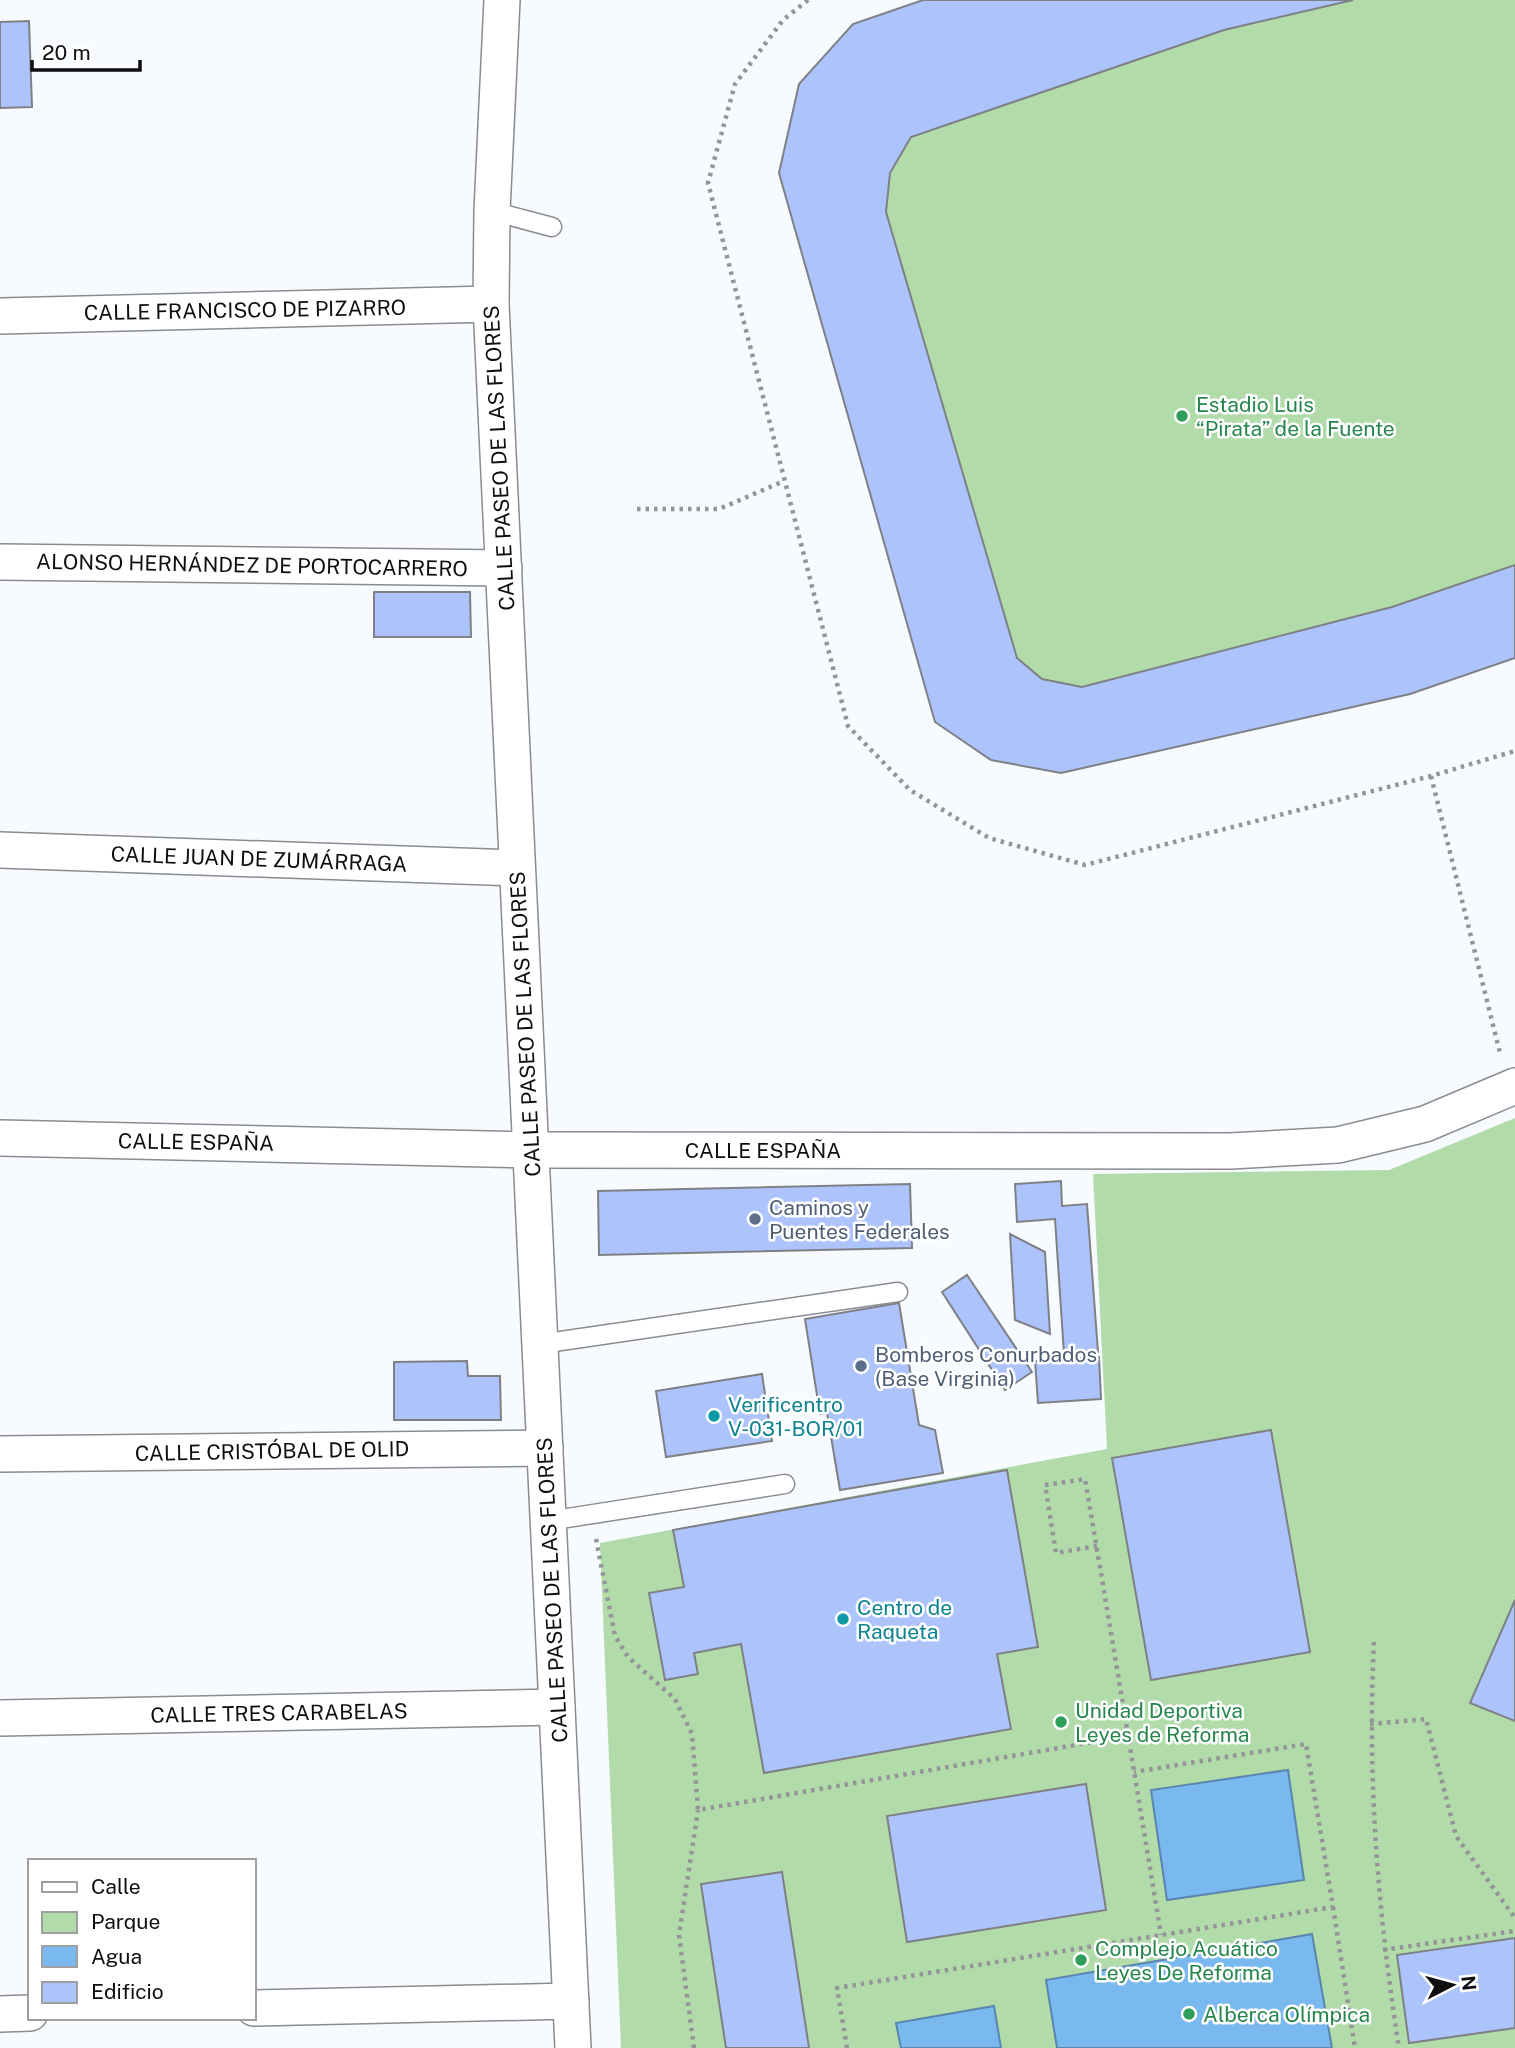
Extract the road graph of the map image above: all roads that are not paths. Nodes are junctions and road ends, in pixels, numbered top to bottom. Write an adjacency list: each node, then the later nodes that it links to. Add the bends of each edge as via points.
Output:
1 (502, 0): 2 (street, CALLE PASEO DE LAS FLORES)
2 (492, 211): 3 (lane); 4 (street, CALLE PASEO DE LAS FLORES)
3 (552, 227)
4 (491, 304): 5 (street, CALLE FRANCISCO DE PIZARRO); 7 (street, CALLE PASEO DE LAS FLORES)
5 (0, 316)
6 (0, 562): 7 (street, ALONSO HERNÁNDEZ DE PORTOCARRERO)
7 (503, 568): 9 (street, CALLE PASEO DE LAS FLORES)
8 (0, 850): 9 (street, CALLE JUAN DE ZUMÁRRAGA)
9 (517, 868): 12 (street, CALLE PASEO DE LAS FLORES)
10 (1512, 1088): 12 (street, CALLE ESPAÑA, via 1425,1124 1338,1145 1230,1151)
11 (0, 1138): 12 (street, CALLE ESPAÑA)
12 (531, 1150): 14 (street, CALLE PASEO DE LAS FLORES)
13 (898, 1292): 14 (lane)
14 (540, 1344): 15 (street, CALLE PASEO DE LAS FLORES)
15 (545, 1448): 16 (street, CALLE CRISTÓBAL DE OLID); 18 (street, CALLE PASEO DE LAS FLORES)
16 (0, 1454)
17 (785, 1485): 18 (lane)
18 (548, 1521): 19 (street, CALLE PASEO DE LAS FLORES)
19 (557, 1707): 20 (street, CALLE TRES CARABELAS); 21 (street, CALLE PASEO DE LAS FLORES)
20 (0, 1718)
21 (571, 2001): 22 (street); 25 (street, CALLE PASEO DE LAS FLORES)
22 (256, 2008)
23 (28, 2013): 24 (street)
24 (0, 2014)
25 (573, 2048)

